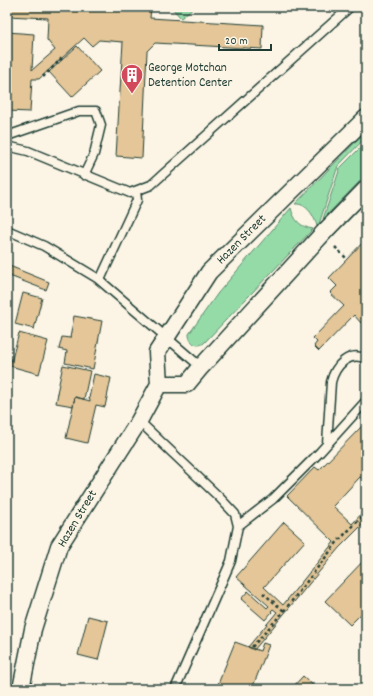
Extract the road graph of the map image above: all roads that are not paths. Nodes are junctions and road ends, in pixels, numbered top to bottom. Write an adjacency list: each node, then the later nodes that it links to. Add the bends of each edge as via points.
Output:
1 (350, 7): 7 (lane, via 151,185)
2 (366, 118): 10 (street, Hazen Street, via 209,272)
3 (7, 136): 5 (lane, via 79,111 96,111 101,125 94,154)
4 (7, 146): 5 (lane, via 28,151)
5 (84, 175): 7 (lane, via 130,193)
6 (366, 189): 12 (street)
7 (136, 191): 9 (lane, via 136,200)
8 (7, 230): 9 (lane, via 44,246)
9 (100, 280): 10 (lane)
10 (167, 336): 12 (lane); 13 (street, Hazen Street, via 157,352)
11 (366, 359): 16 (lane, via 360,356 350,357 333,373)
12 (201, 367): 13 (street, via 187,384)
13 (159, 384): 15 (street, Hazen Street)
14 (366, 401): 16 (lane)
15 (139, 421): 17 (lane, via 220,497 235,514); 18 (street, Hazen Street, via 59,546 33,629)
16 (327, 444): 17 (lane, via 273,499)
17 (238, 526): 19 (lane, via 231,560)
18 (21, 689)
19 (176, 689)

